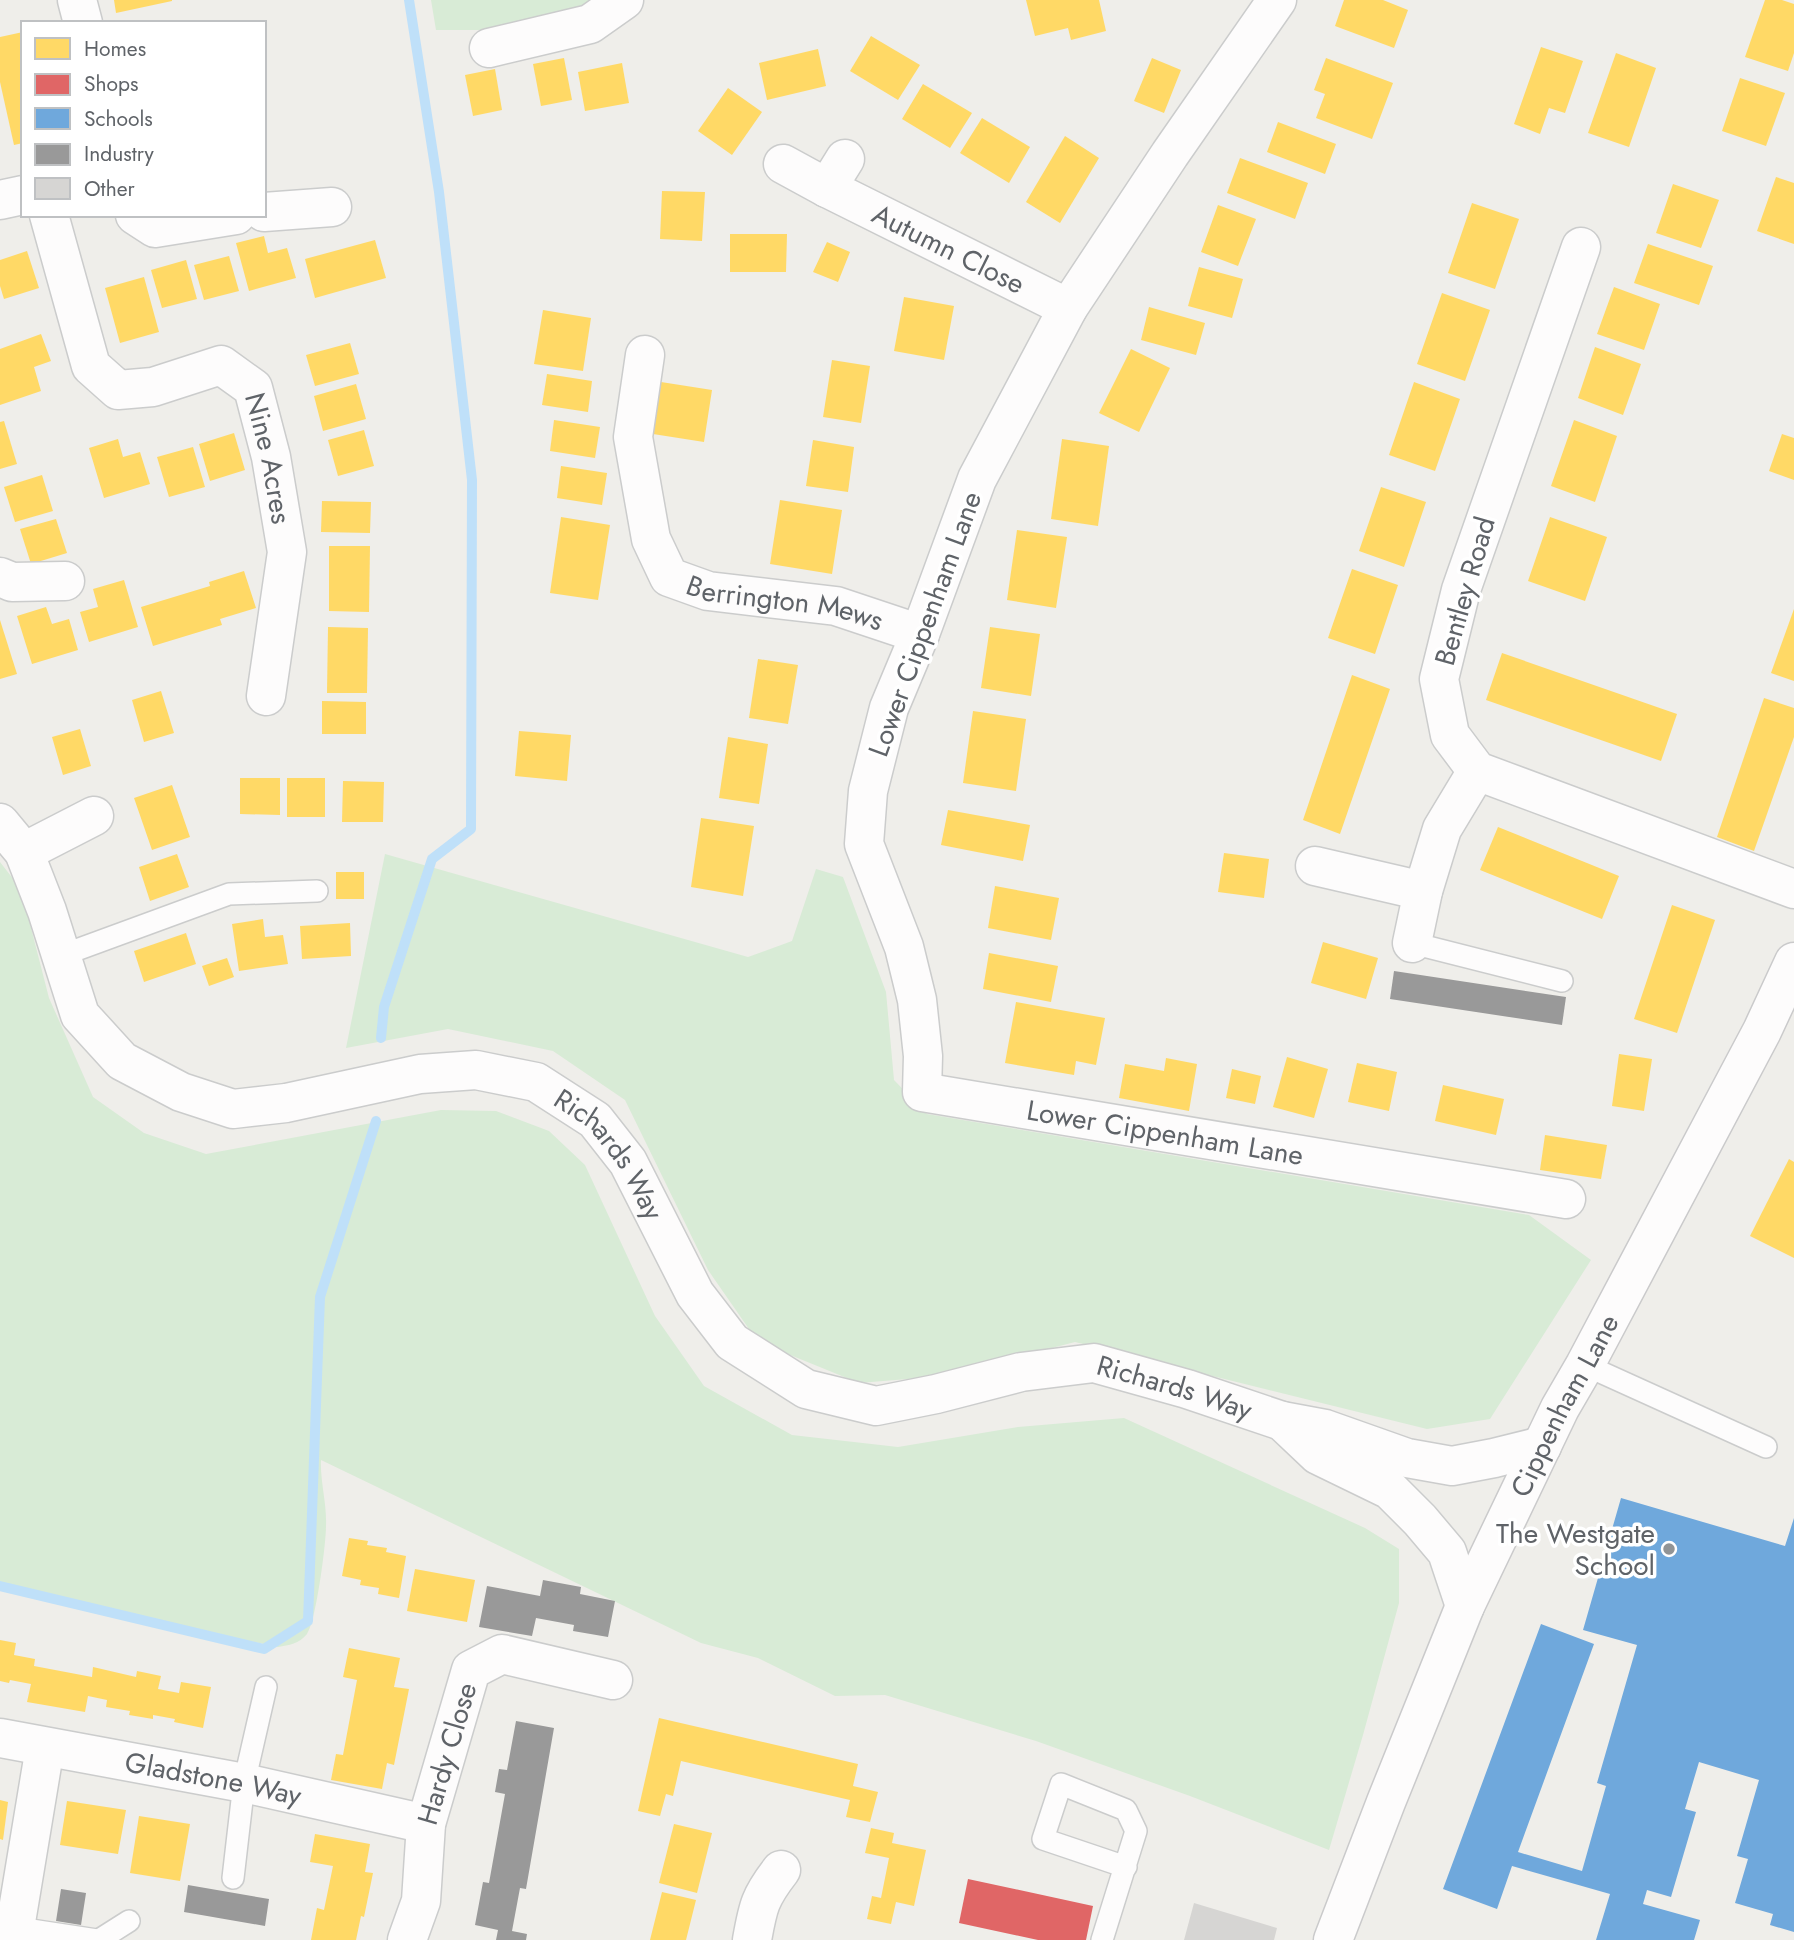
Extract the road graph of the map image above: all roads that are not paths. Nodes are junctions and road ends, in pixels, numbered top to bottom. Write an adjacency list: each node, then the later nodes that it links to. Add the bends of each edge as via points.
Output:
1 (78, 0): 4 (street)
2 (624, 0): 5 (street, via 590,24)
3 (1277, 0): 15 (street, Lower Cippenham Lane)
4 (83, 21)
5 (489, 48)
6 (783, 164): 15 (street, Autumn Close, via 836,173)
7 (21, 195): 8 (street)
8 (0, 200)
9 (332, 207): 10 (street)
10 (266, 212)
11 (50, 217): 20 (street, Nine Acres, via 91,366 118,390 153,387 221,365 253,388 271,457 287,552)
12 (138, 217): 13 (street, via 155,228)
13 (224, 217)
14 (1581, 247): 21 (street, Bentley Road, via 1461,590 1439,679 1450,735)
15 (1068, 309): 19 (street, Lower Cippenham Lane, via 977,479)
16 (645, 355): 19 (street, Berrington Mews, via 633,437 651,539 668,577 708,591 836,606)
17 (0, 577): 18 (street, via 12,582)
18 (65, 581)
19 (920, 634): 33 (street, Lower Cippenham Lane, via 889,708 868,791 864,844 904,947 917,1000 922,1092)
20 (266, 696)
21 (1477, 771): 26 (street); 28 (street, via 1442,829)
22 (94, 816): 24 (street)
23 (0, 823): 24 (street, Richards Way)
24 (24, 852): 30 (street, Richards Way)
25 (1315, 866): 28 (street)
26 (1794, 889)
27 (317, 891): 30 (lane, via 229,894)
28 (1423, 891): 29 (street)
29 (1412, 943): 32 (lane)
30 (60, 956): 35 (street, Richards Way, via 80,1015 122,1061 181,1093 233,1109 286,1103 419,1074 476,1070 536,1082 595,1120 628,1162 695,1294 732,1342 806,1389 876,1406 1021,1372 1094,1363)
31 (1794, 962): 34 (street, Cippenham Lane)
32 (1562, 981)
33 (1566, 1199)
34 (1585, 1365): 36 (street, Cippenham Lane); 37 (lane)
35 (1282, 1421): 36 (street, Richards Way, via 1325,1429 1407,1458 1452,1466); 38 (street, Richards Way, via 1318,1455 1390,1490 1420,1520 1447,1552)
36 (1542, 1446): 38 (street, Cippenham Lane)
37 (1766, 1447)
38 (1465, 1606): 54 (street, Cippenham Lane)
39 (613, 1680): 44 (street, Hardy Close, via 502,1654 471,1671)
40 (266, 1687): 43 (lane)
41 (0, 1738): 42 (street, Gladstone Way)
42 (45, 1747): 43 (street, Gladstone Way); 49 (street)
43 (244, 1783): 44 (street, Gladstone Way); 47 (lane)
44 (426, 1824): 51 (street, Hardy Close, via 421,1901)
45 (1126, 1867): 45 (lane, via 1136,1831 1126,1810 1061,1784 1043,1839); 53 (lane)
46 (781, 1870): 52 (street, via 757,1907)
47 (233, 1878)
48 (129, 1921): 50 (lane)
49 (9, 1931): 50 (lane)
50 (98, 1940)
51 (407, 1940)
52 (752, 1940)
53 (1102, 1940)
54 (1333, 1940)

